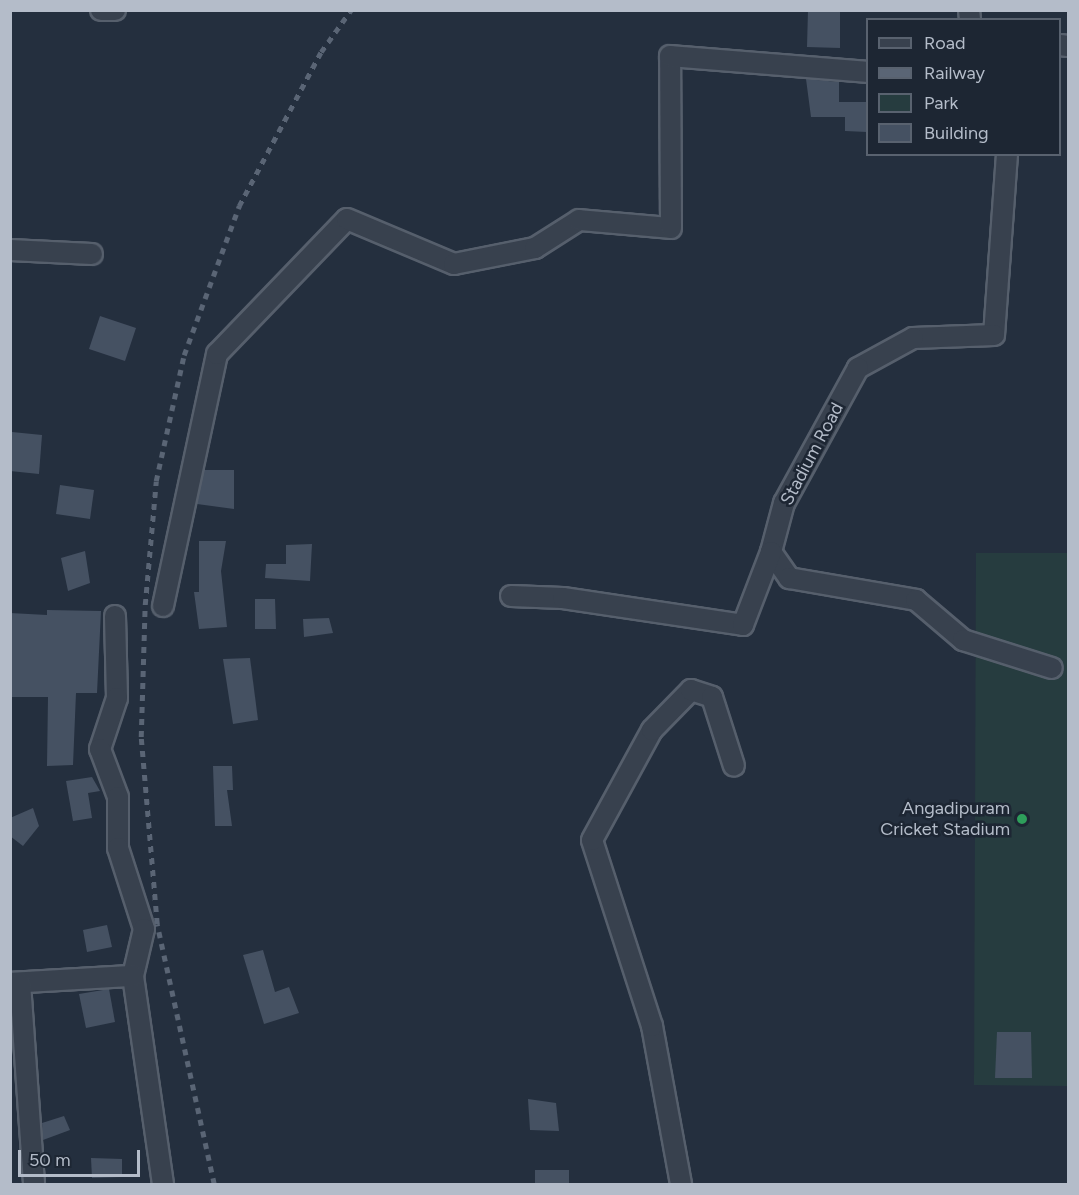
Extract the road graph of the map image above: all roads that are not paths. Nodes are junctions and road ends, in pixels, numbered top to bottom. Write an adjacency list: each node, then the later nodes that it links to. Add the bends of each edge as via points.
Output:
1 (101, 10): 2 (street)
2 (115, 10)
3 (866, 72): 9 (street, via 670,56 672,228 579,220 535,248 454,264 347,219 217,354)
4 (1006, 156): 7 (street, Stadium Road, via 994,335 913,338 858,368 784,503)
5 (10, 250): 6 (street)
6 (92, 254)
7 (771, 552): 8 (street, via 743,625 563,598); 11 (street, via 789,578 916,600 963,640)
8 (511, 596)
9 (163, 606)
10 (115, 616): 13 (street, via 117,698 100,749 118,797 118,848 144,929)
11 (1052, 668)
12 (734, 766): 17 (street, via 712,697 691,690 652,730 592,840 652,1026)
13 (133, 976): 14 (street); 16 (street)
14 (15, 983): 15 (street)
15 (34, 1185)
16 (163, 1185)
17 (681, 1185)

